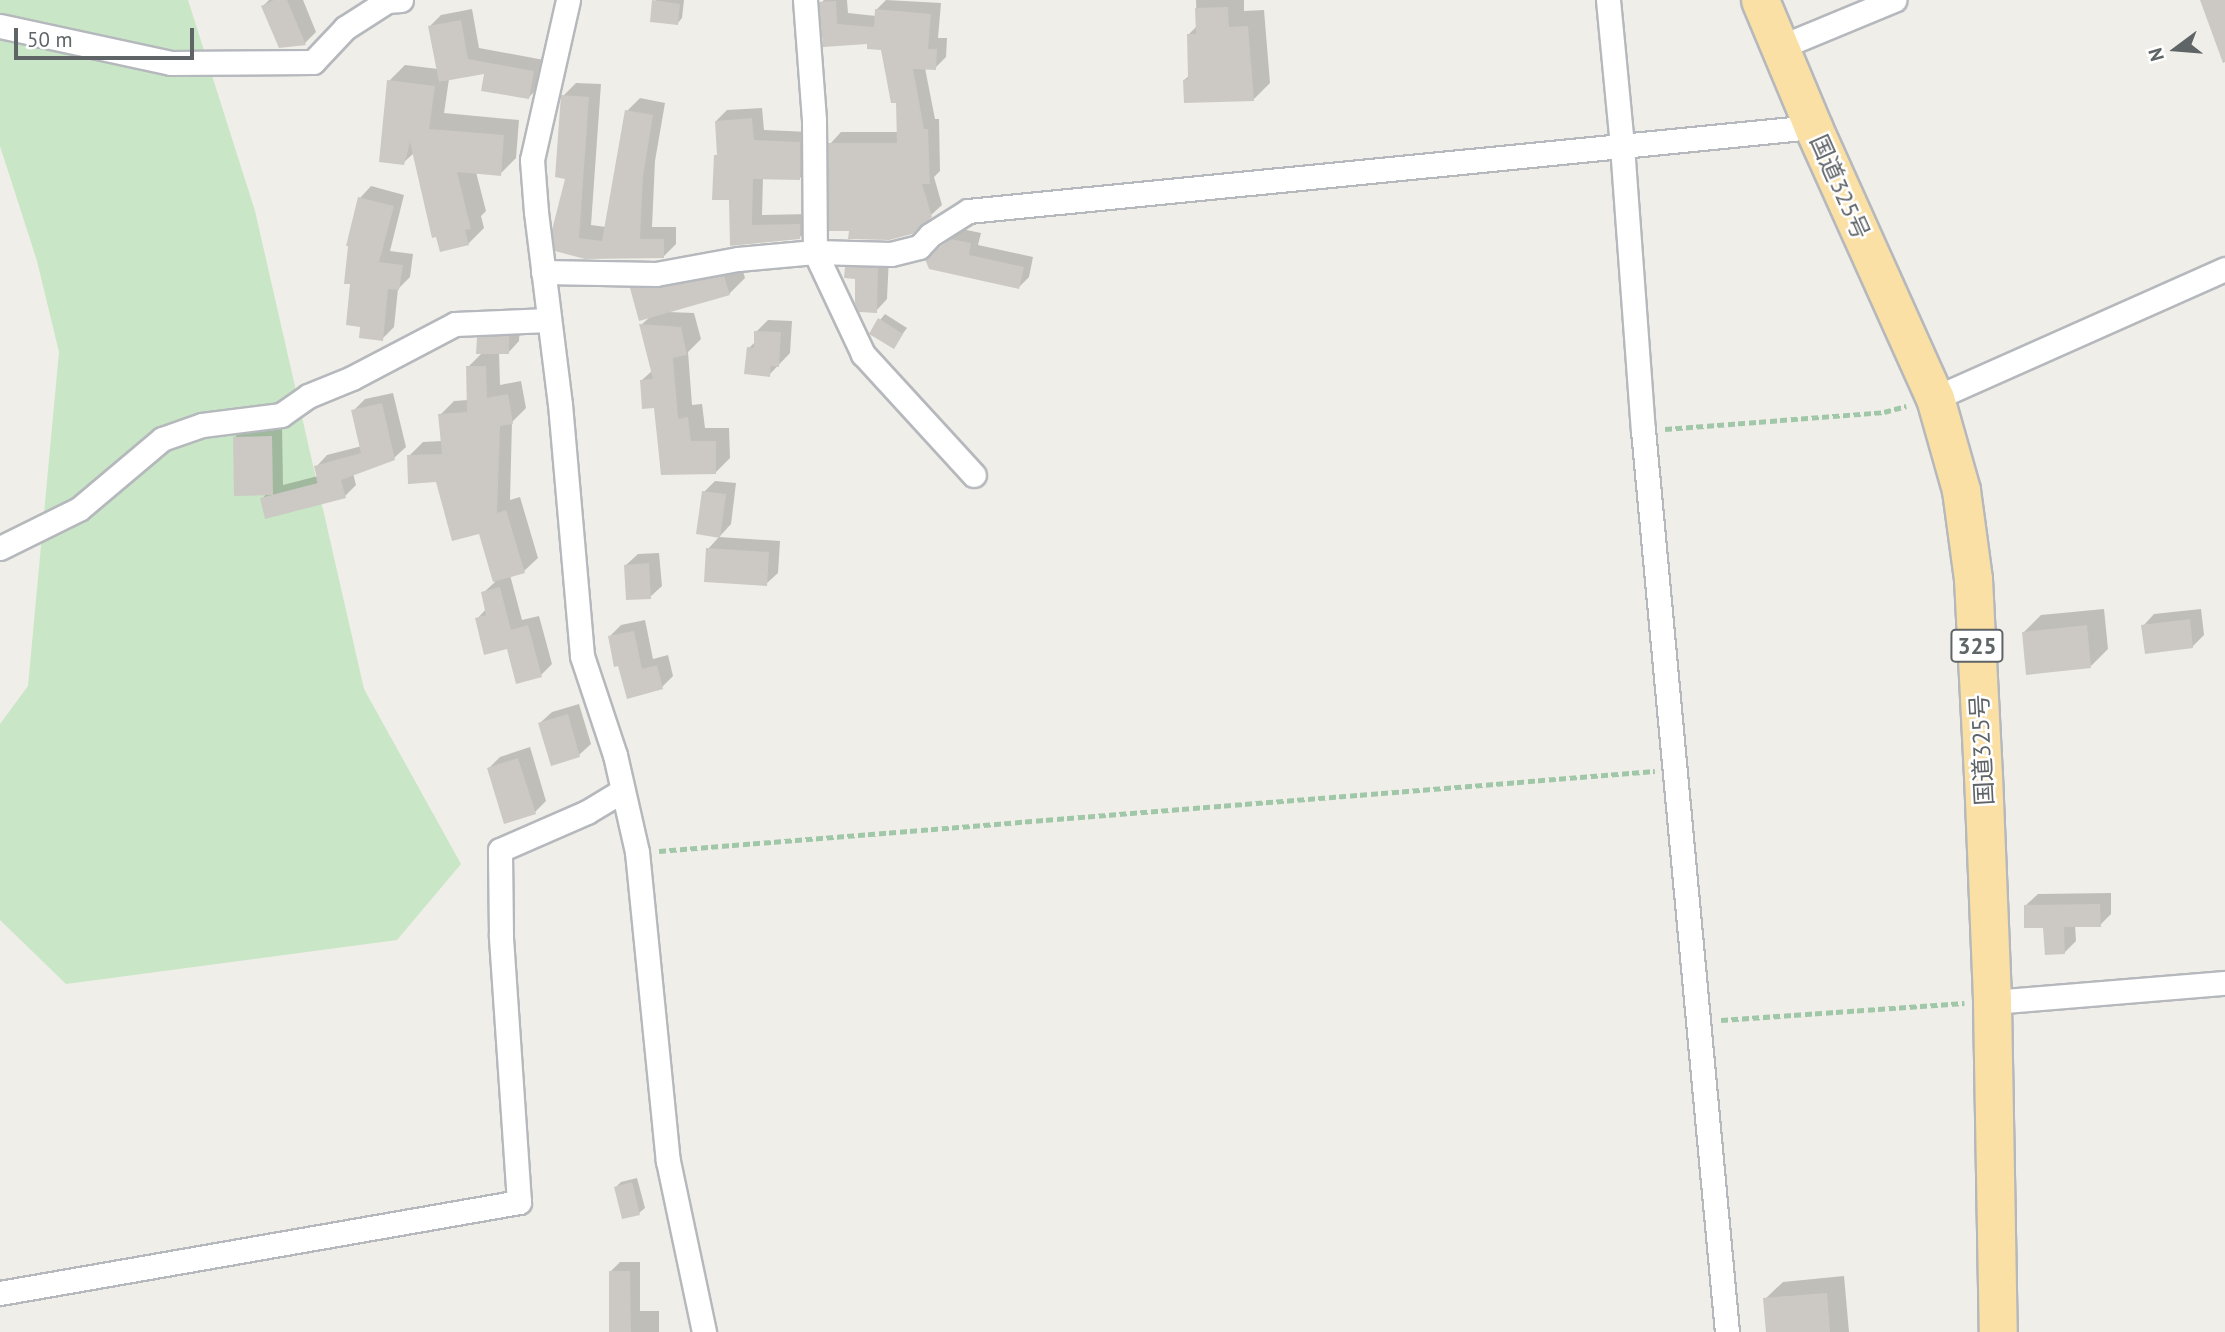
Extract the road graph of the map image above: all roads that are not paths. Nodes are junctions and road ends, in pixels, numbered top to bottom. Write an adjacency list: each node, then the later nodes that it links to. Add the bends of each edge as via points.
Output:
1 (401, 0): 7 (street, via 387,1 345,28 313,62 171,63)
2 (568, 0): 13 (street, via 532,160)
3 (805, 0): 11 (street, via 814,110)
4 (1608, 0): 10 (street)
5 (1760, 0): 8 (highway, 国道325号 / 325)
6 (1894, 0): 8 (street)
7 (0, 26)
8 (1778, 47): 9 (highway, 国道325号 / 325)
9 (1813, 127): 10 (street); 15 (highway, 国道325号 / 325)
10 (1622, 146): 11 (street, via 968,211 919,247 891,254); 23 (street, via 1643,430)
11 (815, 252): 13 (street, via 738,259 656,274); 16 (street, via 863,354)
12 (2225, 269): 15 (street)
13 (543, 272): 14 (street)
14 (548, 320): 17 (street, via 455,324 309,396 281,415 202,425 162,439 79,509); 18 (street, via 561,404 582,656 615,755)
15 (1935, 398): 20 (highway, 国道325号 / 325, via 1961,490 1973,579)
16 (974, 475)
17 (0, 548)
18 (622, 791): 21 (street, via 587,812 500,850 501,935 519,1202); 22 (street, via 637,852 668,1161)
19 (2225, 983): 20 (street)
20 (1993, 1002): 24 (highway, 国道325号 / 325)
21 (0, 1293)
22 (704, 1332)
23 (1727, 1332)
24 (1998, 1332)

